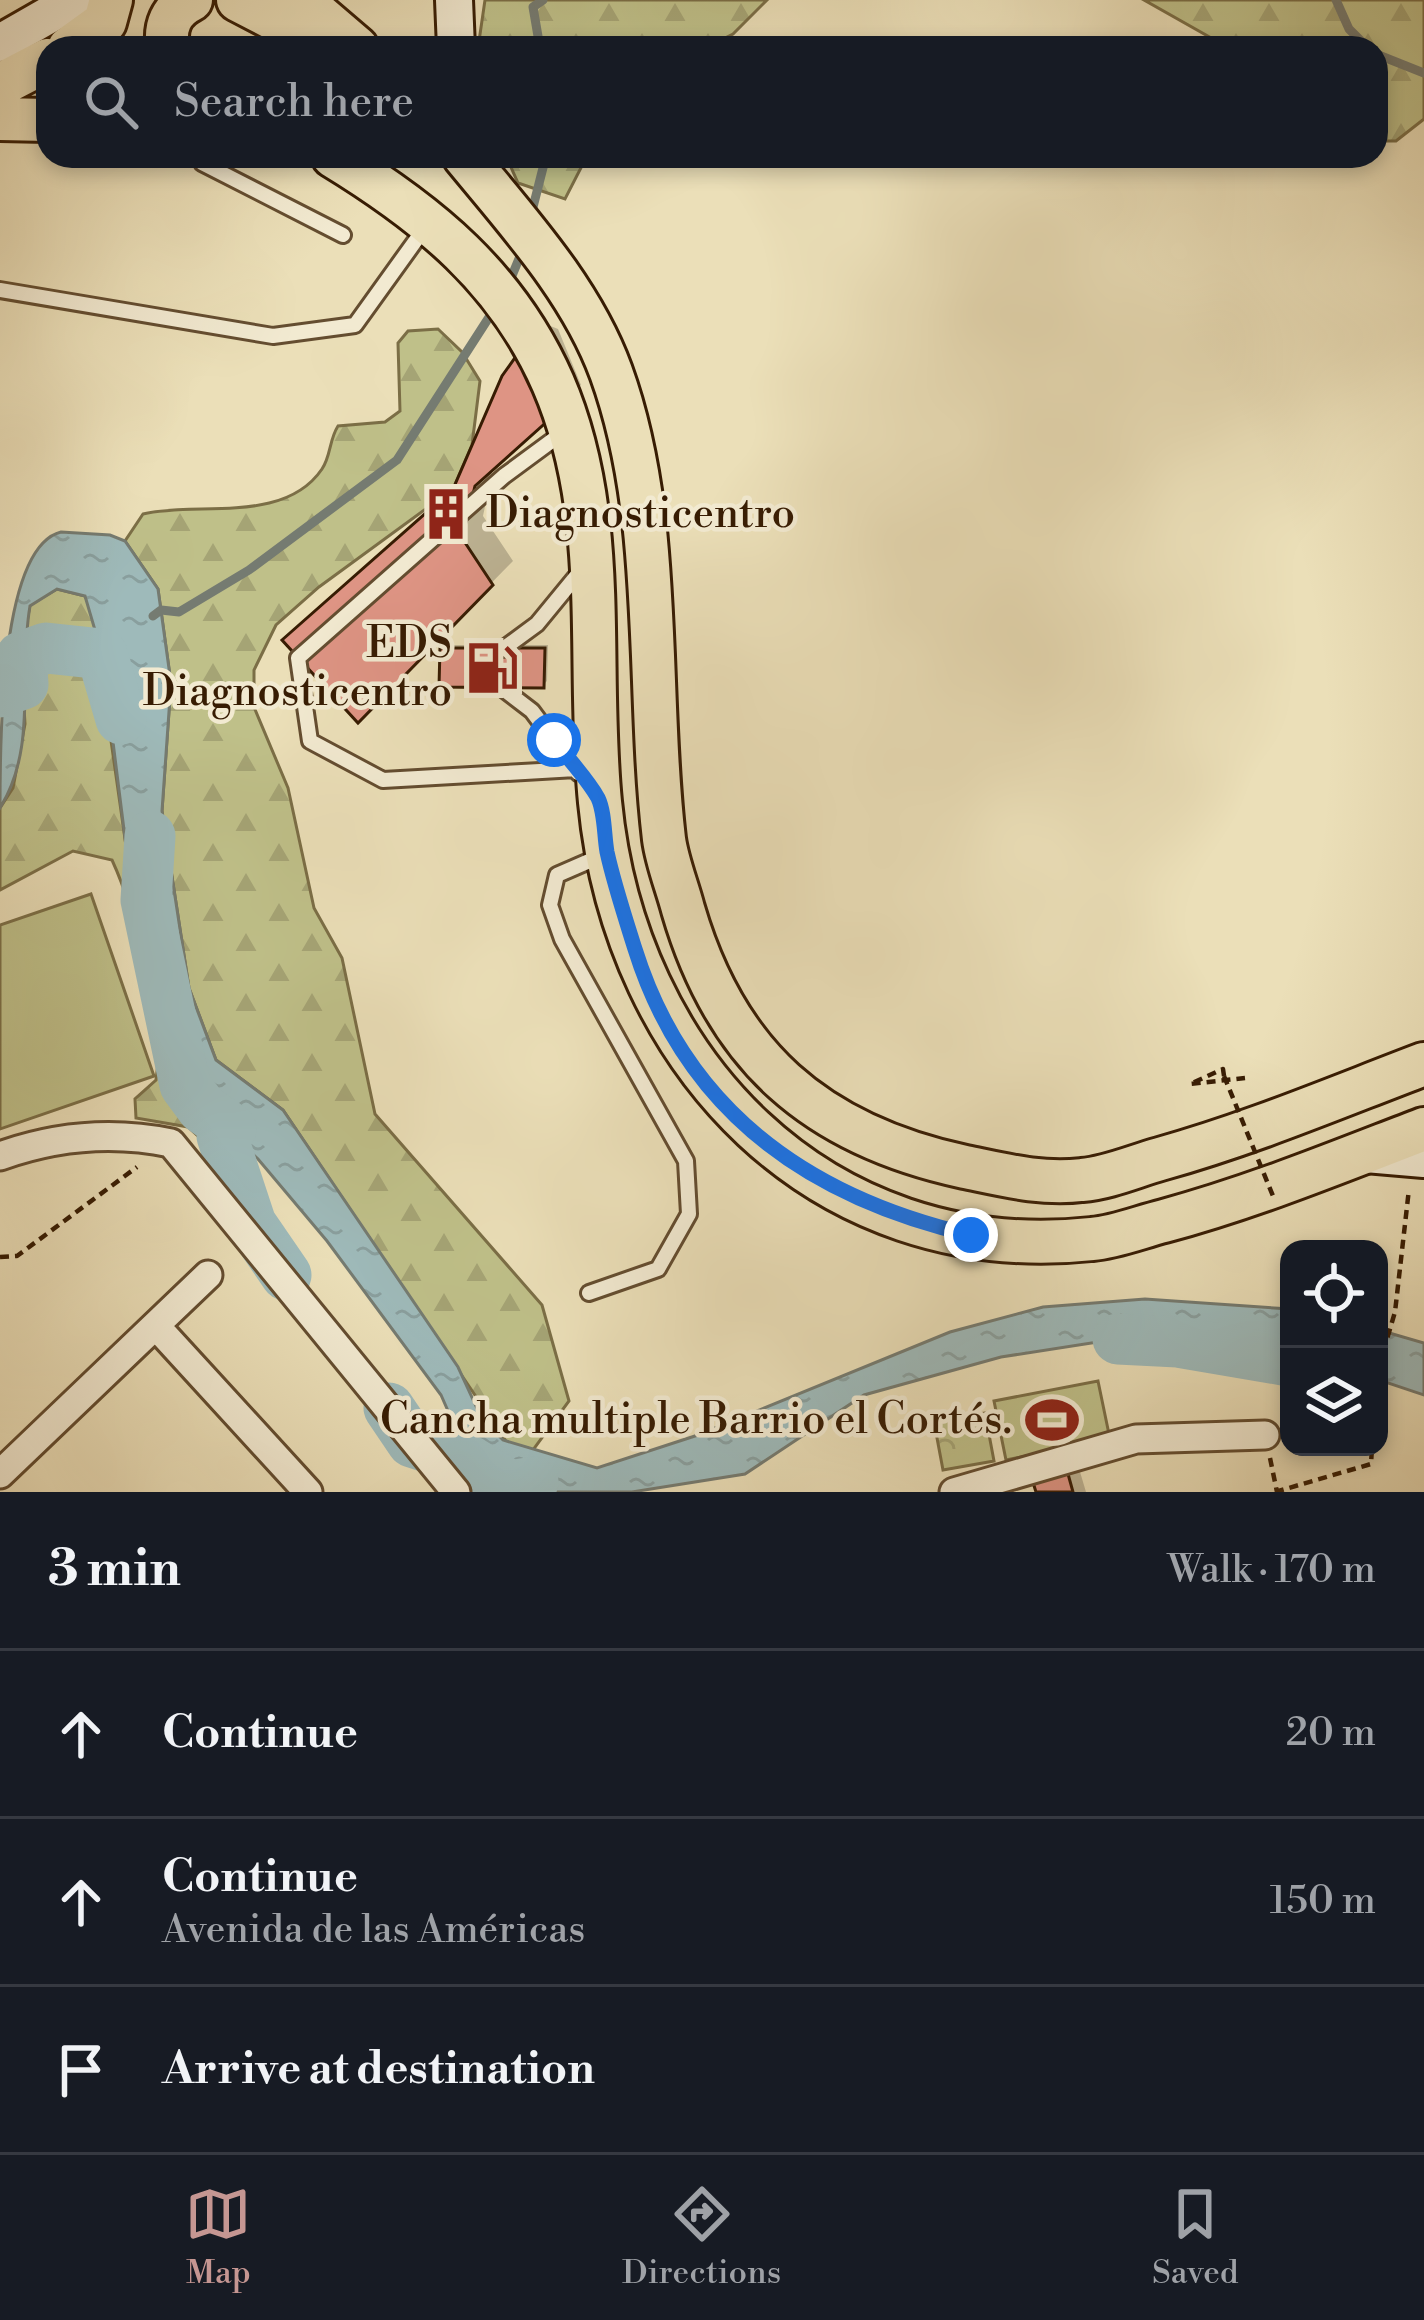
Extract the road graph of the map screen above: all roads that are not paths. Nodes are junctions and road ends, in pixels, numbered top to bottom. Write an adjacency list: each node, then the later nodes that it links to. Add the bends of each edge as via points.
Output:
1 (75, 0): 12 (main road)
2 (111, 0): 7 (main road, via 105,22)
3 (191, 0): 8 (main road, via 175,11)
4 (238, 0): 9 (main road)
5 (301, 0): 10 (main road)
6 (454, 0): 11 (main road)
7 (86, 36)
8 (166, 36)
9 (299, 36)
10 (343, 36)
11 (456, 36)
12 (0, 43)
13 (36, 66): 14 (main road)
14 (0, 86)
15 (0, 119): 16 (main road)
16 (36, 120)
17 (212, 168): 20 (lane)
18 (350, 168): 21 (main road)
19 (485, 176): 29 (main road, via 579,308 610,369 633,455 664,844 717,994 743,1042 780,1083 877,1142 1043,1182 1086,1180 1216,1143)
20 (343, 235)
21 (446, 235): 22 (lane, via 355,325 273,336); 23 (main road, via 497,287 537,350)
22 (0, 290)
23 (569, 428): 24 (main road); 27 (lane, via 298,658 310,741 383,780)
24 (593, 555): 25 (lane, via 537,624); 27 (main road)
25 (502, 649)
26 (502, 688): 27 (lane, via 532,712)
27 (588, 785): 28 (main road)
28 (607, 853): 30 (main road, via 663,1019 736,1115 839,1193 910,1221 1038,1242 1097,1239 1233,1203 1357,1155); 33 (lane, via 557,875 550,905 686,1161 689,1214 658,1269)
29 (1424, 1064)
30 (1420, 1147)
31 (0, 1156): 38 (street, via 125,1134 171,1143)
32 (208, 1275): 34 (street)
33 (589, 1293)
34 (156, 1326): 36 (street); 37 (street)
35 (1265, 1435): 39 (street, via 1136,1439)
36 (0, 1474)
37 (308, 1492)
38 (456, 1492)
39 (954, 1492)

